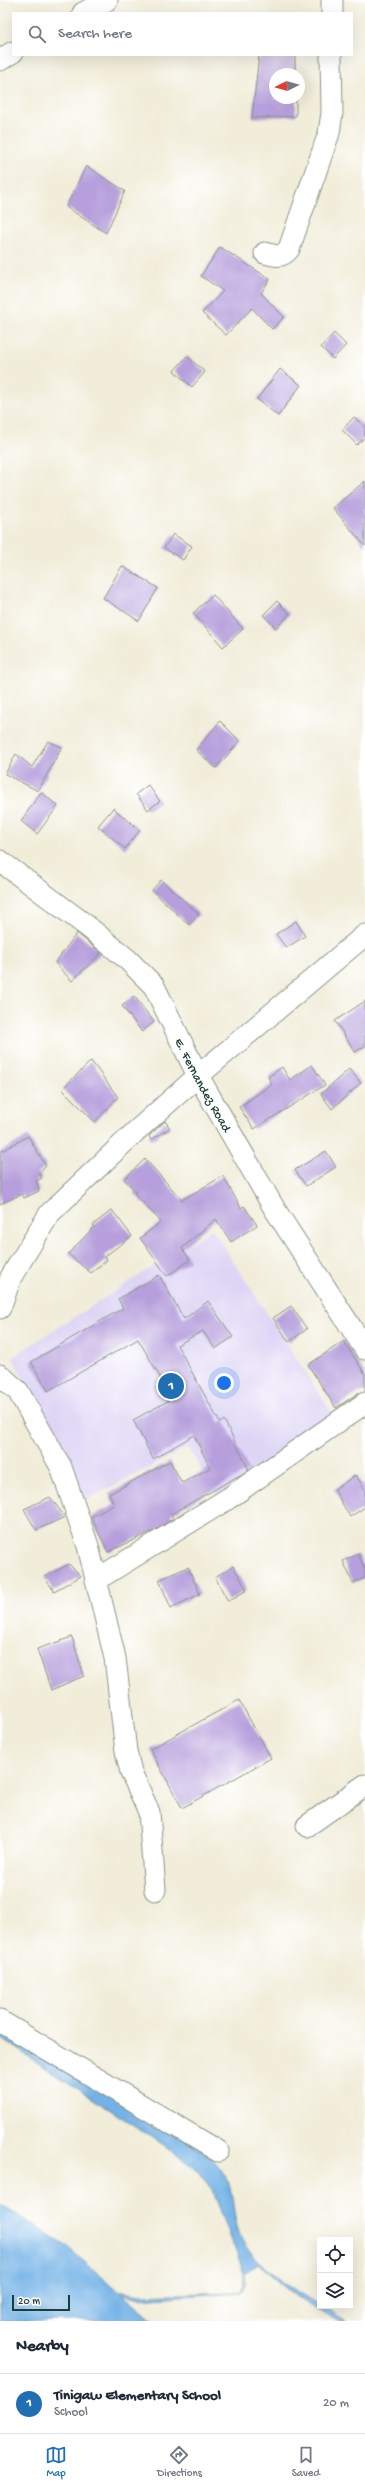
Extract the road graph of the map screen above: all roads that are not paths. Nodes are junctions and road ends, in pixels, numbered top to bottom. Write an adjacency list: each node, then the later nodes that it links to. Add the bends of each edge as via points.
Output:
1 (107, 0): 3 (street)
2 (332, 0): 4 (street)
3 (85, 12)
4 (332, 12)
5 (12, 53): 7 (street)
6 (331, 56): 8 (street, via 332,113 329,134 289,249 285,254 278,256)
7 (0, 60)
8 (266, 253)
9 (0, 861): 11 (street, E. Fernandez Road, via 128,959 154,986)
10 (365, 935): 11 (street)
11 (198, 1076): 12 (street, via 50,1213 11,1277); 13 (street, E. Fernandez Road, via 278,1214)
12 (0, 1308)
13 (365, 1349)
14 (0, 1374): 16 (street, via 18,1392 61,1466 88,1546)
15 (365, 1403): 16 (street, via 229,1498)
16 (96, 1580): 19 (street, via 115,1658 126,1751 131,1772 149,1812)
17 (365, 1785): 18 (street)
18 (307, 1826)
19 (154, 1890)
20 (0, 2021): 21 (street)
21 (218, 2151)

